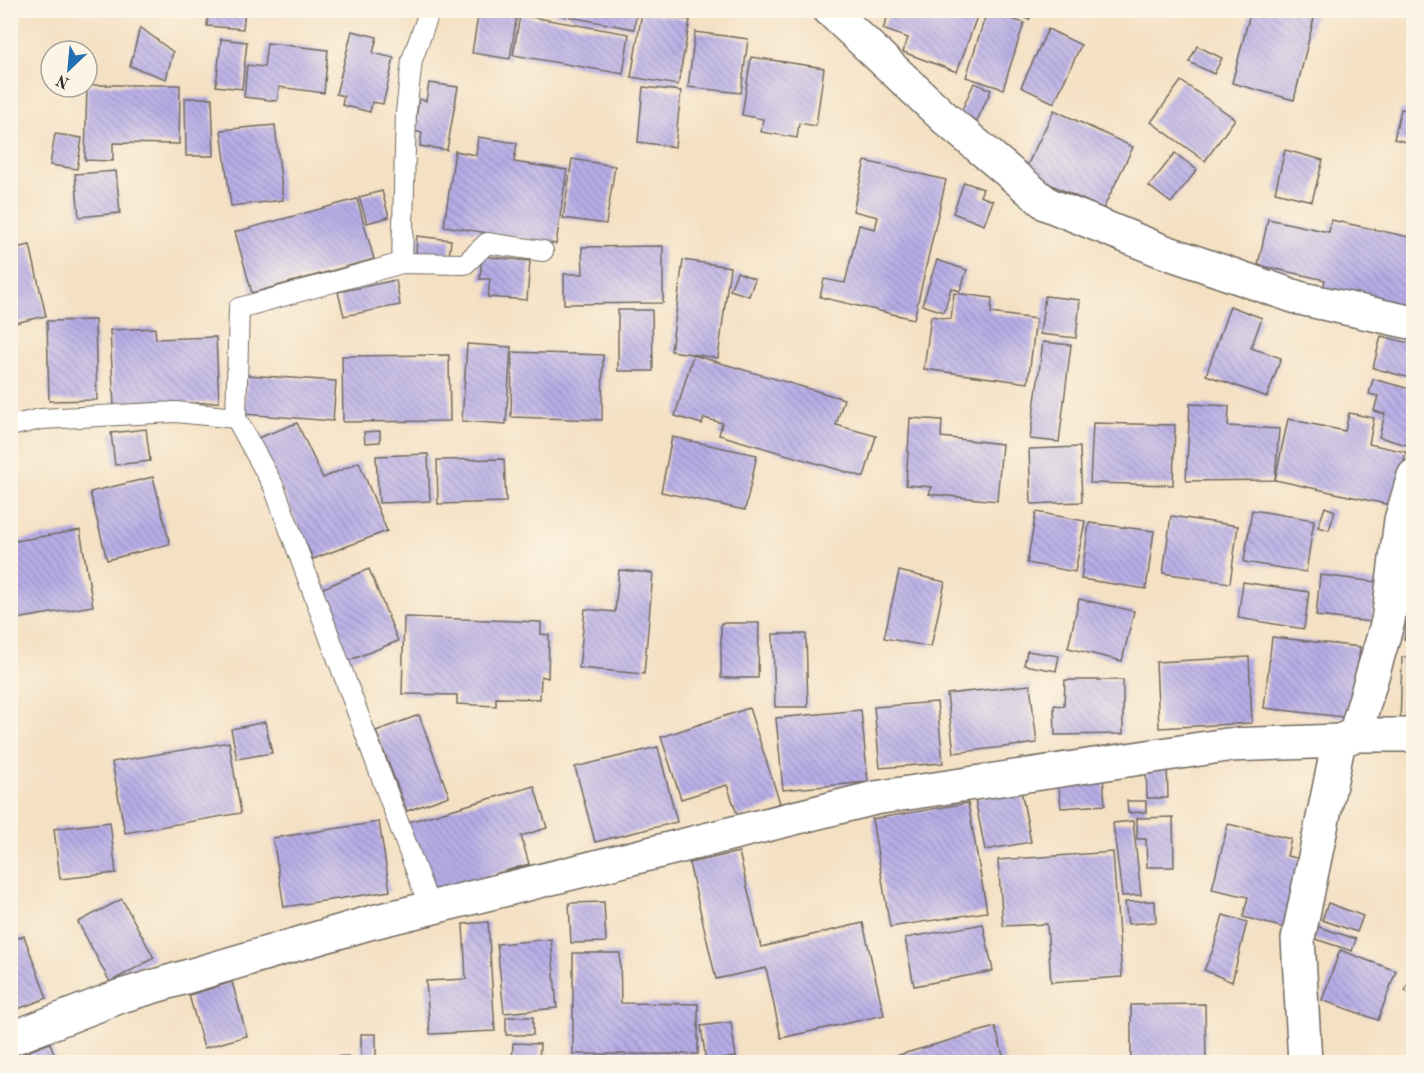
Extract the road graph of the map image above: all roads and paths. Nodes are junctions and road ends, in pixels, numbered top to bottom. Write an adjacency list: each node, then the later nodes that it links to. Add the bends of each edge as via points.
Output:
1 (430, 10): 4 (lane, via 412,60 405,112)
2 (830, 10): 5 (street, via 948,120 1047,204 1160,250 1299,298)
3 (543, 251): 4 (lane, via 487,243 465,264)
4 (402, 263): 6 (lane, via 239,308)
5 (1413, 323)
6 (236, 418): 7 (lane, via 176,412 40,418); 11 (lane, via 274,487)
7 (10, 426)
8 (1413, 476): 10 (street, via 1401,520 1388,621)
9 (1413, 735): 10 (street)
10 (1347, 738): 11 (street, via 1227,745 875,798); 13 (street, via 1298,939)
11 (430, 908): 12 (street, via 121,996)
12 (10, 1039)
13 (1305, 1062)

